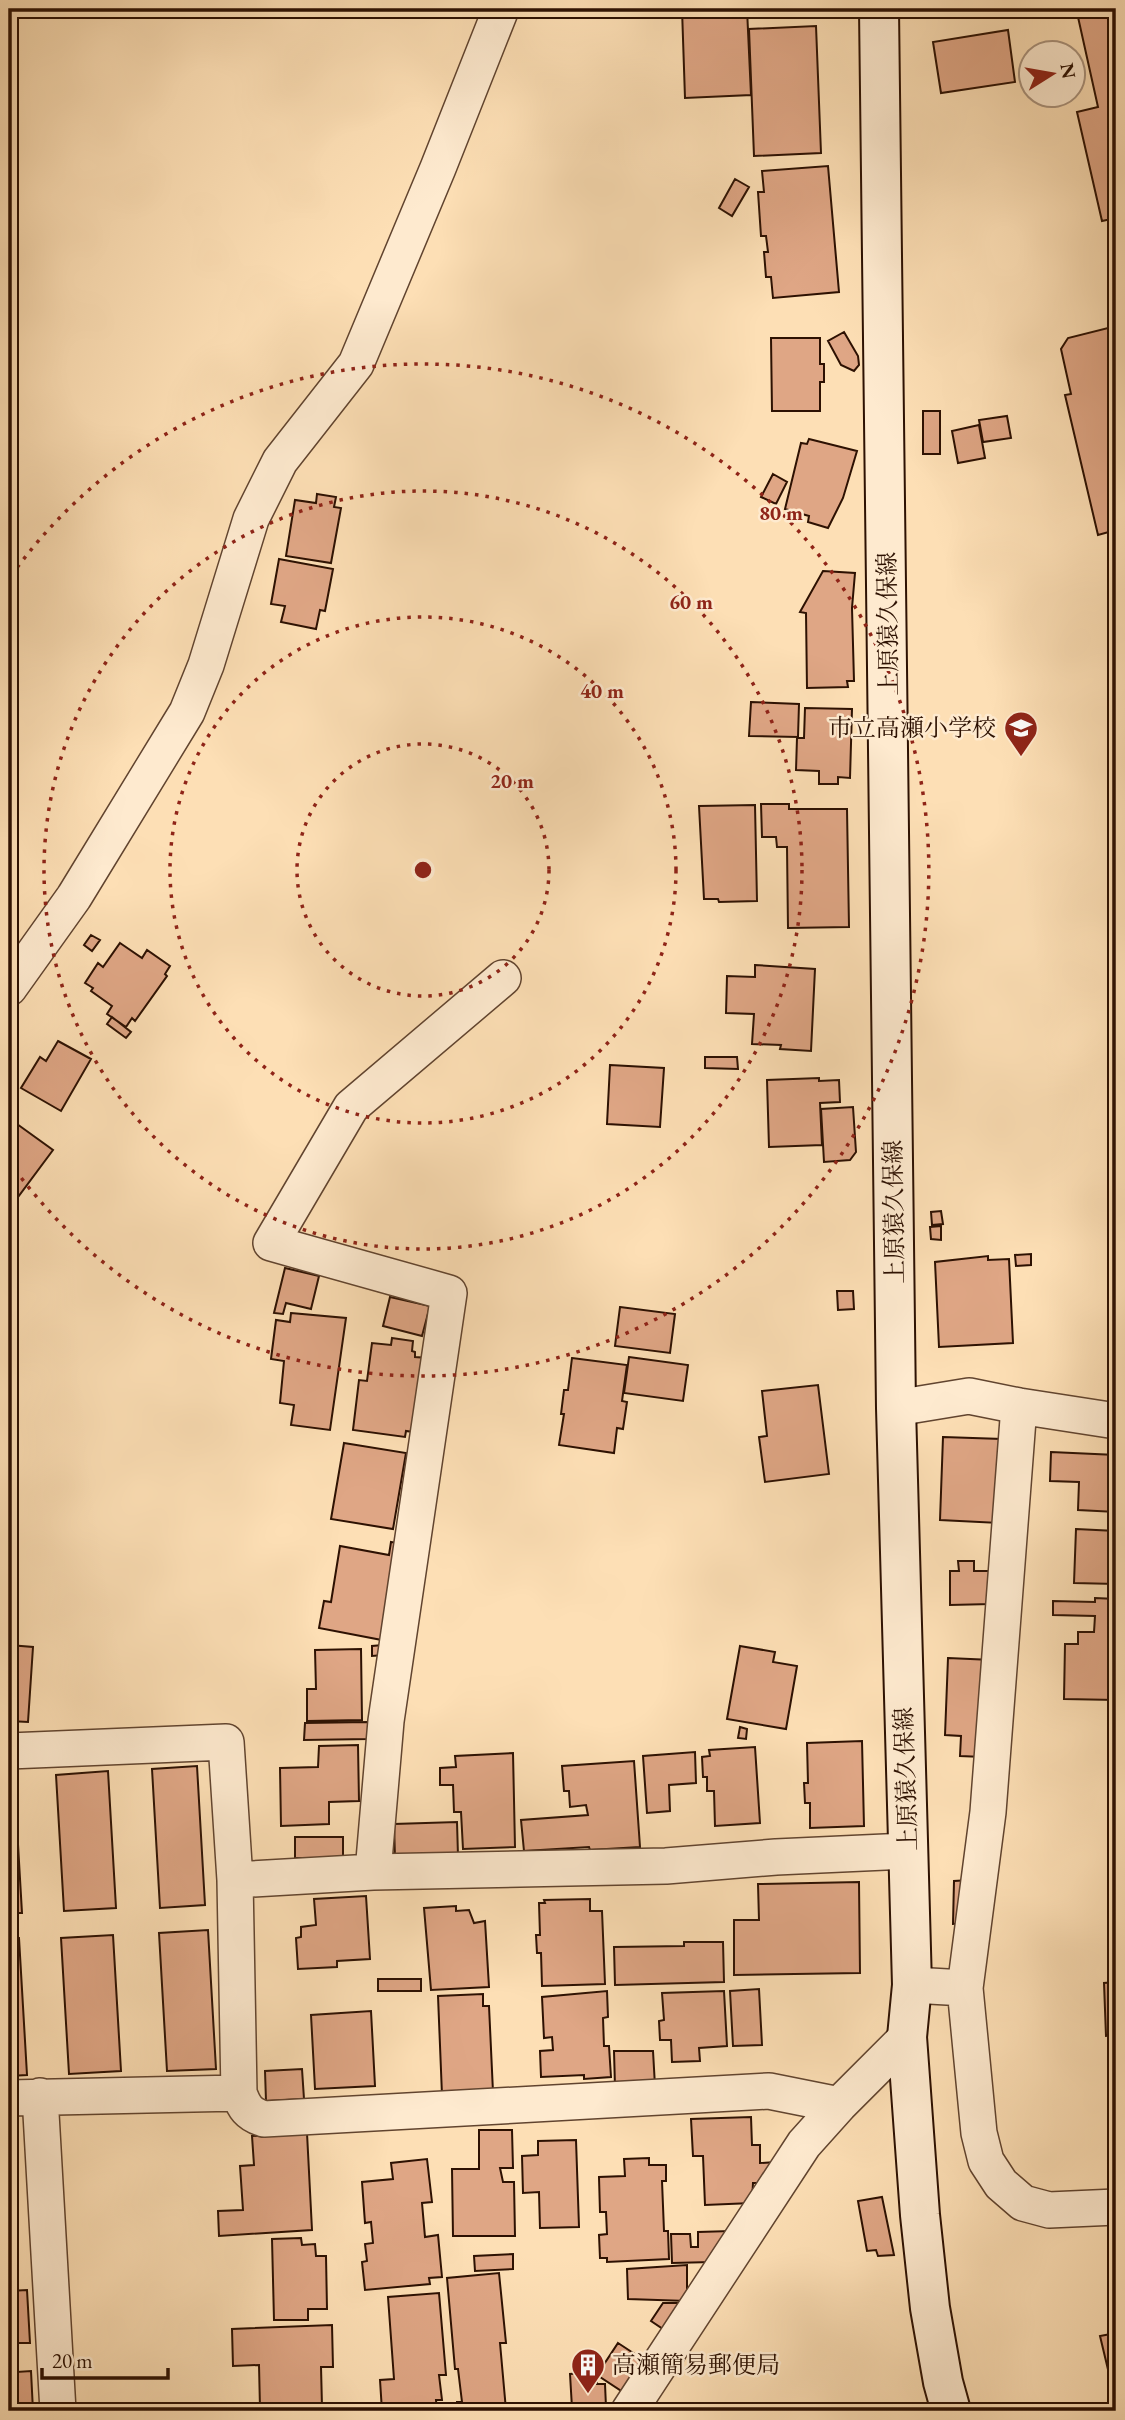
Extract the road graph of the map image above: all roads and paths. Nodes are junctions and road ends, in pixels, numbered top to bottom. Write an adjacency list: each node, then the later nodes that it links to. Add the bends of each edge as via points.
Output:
1 (501, 9): 4 (street, via 356,364 280,461 251,519 187,712 74,897)
2 (879, 9): 6 (main road, 上原猿久保線)
3 (503, 978): 10 (street, via 351,1107 271,1243 449,1293 386,1721)
4 (9, 988)
5 (1019, 1406): 6 (street, via 969,1396); 7 (street); 13 (street, via 988,1812)
6 (896, 1408): 9 (main road, 上原猿久保線)
7 (1116, 1421)
8 (9, 1751): 11 (street, via 226,1742)
9 (907, 1851): 10 (street, via 666,1866); 12 (main road, 上原猿久保線)
10 (373, 1872): 11 (street)
11 (234, 1880): 15 (street)
12 (912, 1985): 13 (street); 14 (main road, 上原猿久保線)
13 (965, 1988): 18 (street, via 979,2133 986,2161 1001,2185 1023,2203 1049,2210)
14 (907, 2037): 17 (street); 21 (main road, 上原猿久保線, via 930,2308)
15 (239, 2092): 16 (street); 17 (street, via 244,2107 264,2119 769,2091)
16 (24, 2097): 19 (street)
17 (839, 2105): 20 (street, via 804,2144)
18 (1116, 2207)
19 (58, 2411)
20 (629, 2411)
21 (951, 2411)

